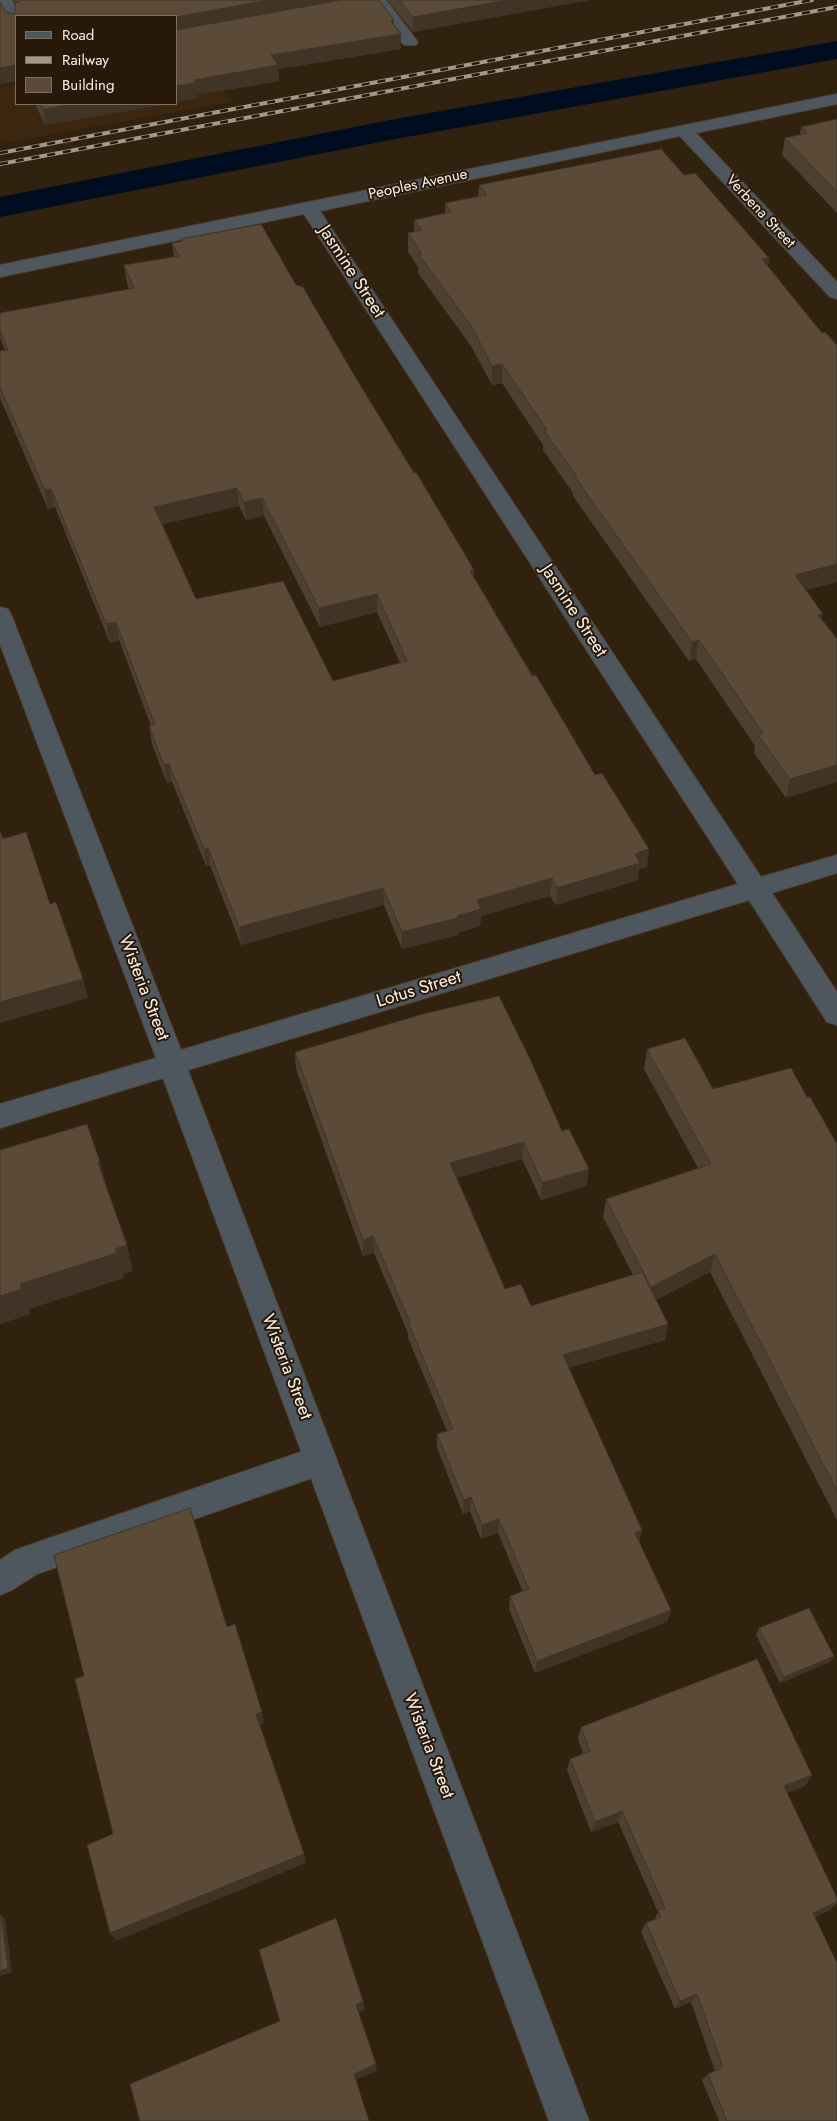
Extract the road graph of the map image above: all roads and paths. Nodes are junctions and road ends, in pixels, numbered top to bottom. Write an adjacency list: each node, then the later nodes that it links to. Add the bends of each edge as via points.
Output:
1 (4, 0): 4 (street)
2 (378, 1): 3 (street); 5 (street)
3 (360, 6)
4 (15, 21)
5 (410, 42)
6 (837, 99): 7 (street, Peoples Avenue)
7 (684, 131): 8 (street, Peoples Avenue); 10 (street, Verbena Street)
8 (308, 208): 9 (street, Peoples Avenue); 13 (street, Jasmine Street)
9 (0, 271)
10 (837, 293)
11 (0, 614): 15 (street, Wisteria Street)
12 (837, 864): 13 (street, Lotus Street)
13 (755, 889): 14 (street, Jasmine Street); 15 (street, Lotus Street)
14 (837, 1014)
15 (172, 1064): 16 (street, Lotus Street); 17 (street, Wisteria Street)
16 (0, 1116)
17 (321, 1460): 18 (street, via 27,1561); 19 (street, Wisteria Street)
18 (0, 1580)
19 (569, 2121)

